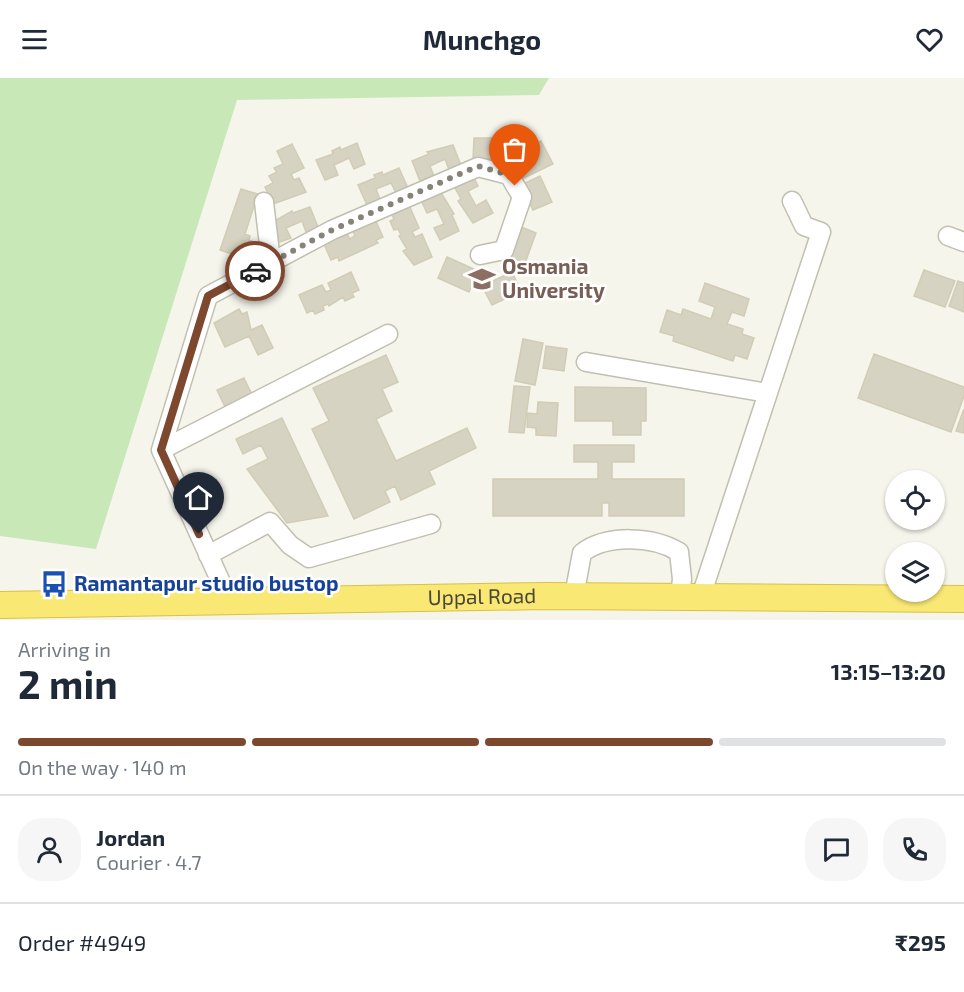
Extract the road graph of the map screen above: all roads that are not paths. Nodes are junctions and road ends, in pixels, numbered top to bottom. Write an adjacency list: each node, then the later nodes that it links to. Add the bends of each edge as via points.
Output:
1 (792, 201): 7 (lane, via 804,226 820,232)
2 (264, 202): 4 (lane)
3 (480, 255): 4 (lane, via 504,250 522,197 509,175 478,166 332,230)
4 (271, 262): 8 (lane, via 208,296)
5 (388, 334): 8 (lane)
6 (586, 362): 7 (lane)
7 (768, 393): 12 (lane)
8 (161, 450): 10 (lane)
9 (430, 524): 10 (lane, via 309,558 290,545 270,522)
10 (208, 555): 13 (lane)
11 (574, 596): 12 (highway, Uppal Road); 12 (lane, via 582,553 592,546 635,540 664,542 679,552); 13 (highway, Uppal Road)
12 (691, 596): 14 (highway, Uppal Road)
13 (229, 600): 16 (highway, Uppal Road)
14 (964, 600)
15 (1, 610): 16 (highway, Uppal Road)
16 (155, 611)

